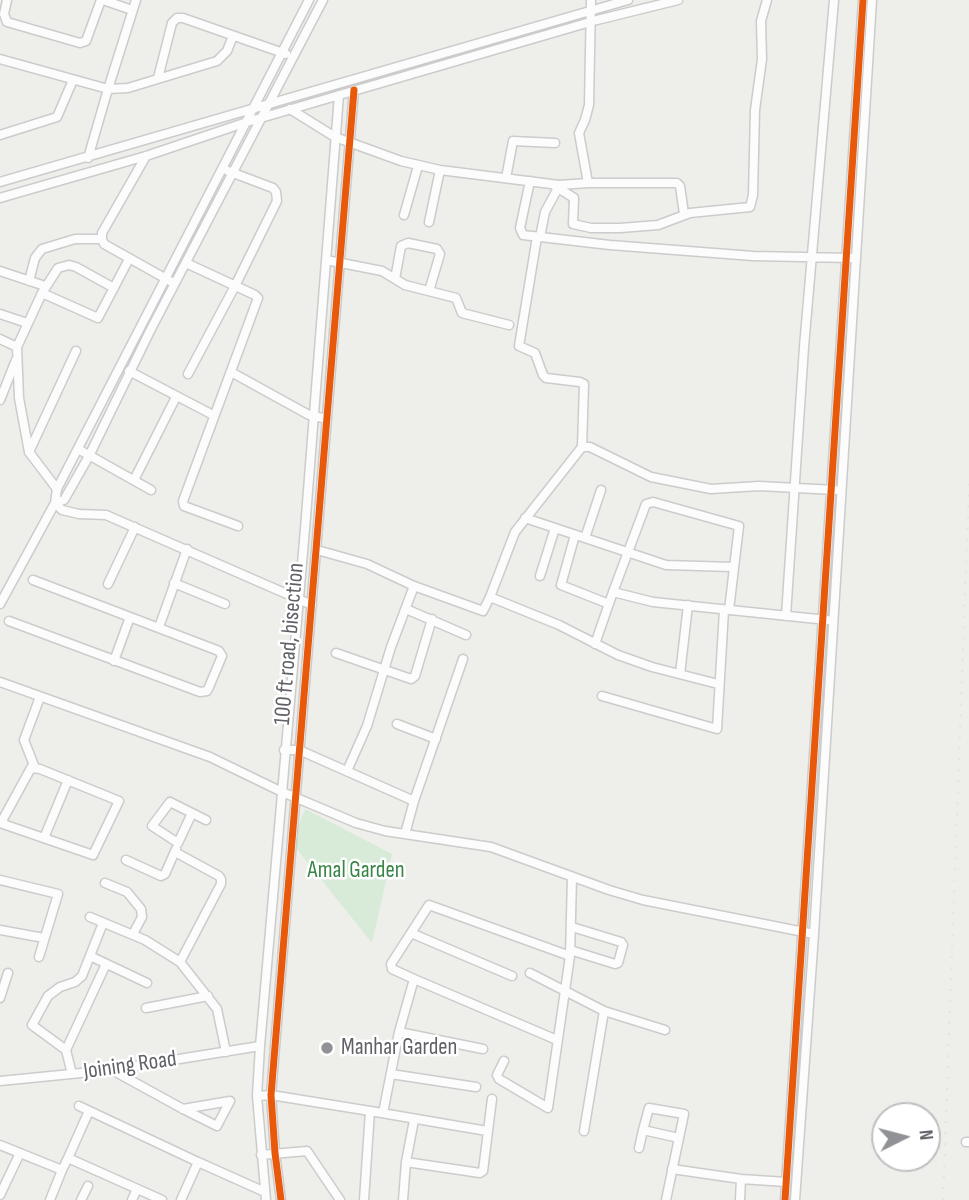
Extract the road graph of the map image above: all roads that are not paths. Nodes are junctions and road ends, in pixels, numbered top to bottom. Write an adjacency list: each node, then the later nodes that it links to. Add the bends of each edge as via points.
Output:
1 (7, 0): 2 (street, via 7,22 80,43 86,41)
2 (102, 0): 13 (street)
3 (136, 0): 13 (street)
4 (309, 0): 16 (street)
5 (323, 0): 17 (street)
6 (628, 0): 12 (street)
7 (678, 0): 14 (street)
8 (767, 0): 45 (street, via 761,20 752,203 744,209)
9 (834, 0): 50 (street)
10 (863, 0): 51 (street)
11 (872, 0): 52 (street)
12 (592, 4): 14 (street); 24 (street)
13 (132, 10): 21 (street)
14 (591, 22): 22 (street); 42 (street, via 589,105 579,133)
15 (233, 36): 16 (street); 19 (street, via 217,61); 19 (street, via 177,19 172,23)
16 (284, 53): 17 (street); 27 (street)
17 (294, 57): 25 (street)
18 (0, 59): 20 (street)
19 (158, 78): 21 (street)
20 (73, 80): 21 (street); 30 (street, via 57,117)
21 (108, 89): 35 (street)
22 (354, 90): 23 (street); 32 (street, 100 ft road, bisection)
23 (339, 95): 26 (street); 31 (street, 100 ft road, bisection)
24 (287, 101): 25 (street); 26 (street)
25 (269, 106): 27 (street); 28 (street)
26 (290, 110): 28 (street); 31 (street)
27 (253, 111): 29 (street); 35 (street)
28 (263, 118): 29 (street); 38 (street)
29 (247, 122): 34 (street); 38 (street)
30 (0, 135)
31 (335, 137): 32 (street); 54 (street, 100 ft road, bisection)
32 (351, 142): 36 (street); 55 (street, 100 ft road, bisection)
33 (555, 142): 39 (street, via 513,141)
34 (146, 156): 44 (street); 49 (street)
35 (88, 158): 41 (street)
36 (418, 166): 37 (street); 46 (street)
37 (440, 170): 39 (street); 47 (street)
38 (228, 171): 56 (street); 58 (street); 62 (street, via 272,188 277,196)
39 (506, 178): 40 (street)
40 (530, 181): 43 (street); 48 (street, via 519,230)
41 (0, 183)
42 (588, 183): 43 (street); 45 (street, via 677,183)
43 (555, 186): 45 (street, via 574,198 575,225 640,227 667,223); 48 (street)
44 (0, 198)
45 (684, 214)
46 (404, 215)
47 (429, 222)
48 (538, 237): 50 (street); 82 (street, via 519,346 535,353 546,378 583,382)
49 (102, 239): 53 (street); 60 (street, via 75,239 42,249)
50 (814, 257): 51 (street); 87 (street)
51 (847, 258): 52 (street); 91 (street)
52 (856, 258): 92 (street)
53 (129, 259): 58 (street); 63 (street)
54 (326, 260): 55 (street); 80 (street, 100 ft road, bisection)
55 (342, 261): 59 (street); 81 (street, 100 ft road, bisection)
56 (186, 263): 61 (street); 62 (street)
57 (0, 271): 60 (street)
58 (166, 279): 61 (street); 73 (street)
59 (395, 279): 65 (street); 65 (street, via 401,246 408,243 439,250)
60 (29, 281): 64 (street)
61 (176, 283): 74 (street)
62 (235, 286): 75 (street, via 256,295 258,302); 76 (street)
63 (114, 288): 64 (street, via 69,265 58,268); 64 (street, via 96,319)
64 (44, 290): 67 (street)
65 (429, 291): 68 (street, via 456,298 462,313)
66 (0, 314): 67 (street)
67 (27, 323): 70 (street)
68 (509, 325)
69 (0, 339): 70 (street)
70 (17, 347): 72 (street)
71 (76, 351): 84 (street)
72 (17, 358): 78 (street); 84 (street)
73 (122, 367): 74 (street); 83 (street)
74 (132, 372): 77 (street); 85 (street)
75 (231, 372): 79 (street); 80 (street)
76 (188, 374)
77 (176, 397): 79 (street); 86 (street)
78 (0, 400)
79 (213, 415): 95 (street, via 183,504)
80 (313, 417): 81 (street); 111 (street, 100 ft road, bisection)
81 (327, 419): 101 (street, 100 ft road, bisection)
82 (582, 447): 87 (street, via 669,481 712,489); 94 (street)
83 (78, 449): 85 (street); 88 (street)
84 (29, 452): 88 (street)
85 (89, 456): 86 (street); 93 (street, via 64,500)
86 (134, 480): 89 (street)
87 (794, 488): 91 (street); 119 (street)
88 (57, 489): 93 (street)
89 (151, 490)
90 (601, 490): 99 (street)
91 (830, 490): 92 (street); 122 (street)
92 (841, 490): 122 (street)
93 (55, 503): 96 (street, via 62,510 100,513); 112 (street)
94 (525, 518): 97 (street); 110 (street, via 508,547)
95 (238, 526)
96 (135, 527): 100 (street); 107 (street)
97 (555, 528): 98 (street); 104 (street)
98 (575, 535): 99 (street); 114 (street, via 561,584)
99 (585, 538): 102 (street)
100 (187, 549): 106 (street); 111 (street)
101 (317, 550): 108 (street, via 366,564); 115 (street, 100 ft road, bisection)
102 (628, 552): 103 (street, via 666,565); 103 (street, via 646,504 653,502 737,524); 109 (street)
103 (733, 567): 118 (street)
104 (540, 576)
105 (33, 580): 120 (street)
106 (174, 583): 113 (street); 124 (street)
107 (108, 584)
108 (414, 586): 110 (street, via 481,611); 117 (street)
109 (613, 592): 114 (street); 116 (street)
110 (490, 597): 126 (street)
111 (298, 600): 115 (street); 138 (street, 100 ft road, bisection)
112 (0, 604)
113 (225, 604)
114 (609, 604): 126 (street)
115 (312, 605): 139 (street, 100 ft road, bisection)
116 (688, 606): 118 (street); 131 (street)
117 (406, 609): 121 (street); 130 (street)
118 (726, 610): 119 (street); 133 (street)
119 (786, 616): 122 (street)
120 (130, 617): 124 (street); 129 (street)
121 (432, 619): 125 (street); 130 (street, via 415,676 407,679)
122 (828, 620): 148 (street); 149 (street)
123 (9, 621): 129 (street)
124 (159, 627): 129 (street, via 221,653 206,691)
125 (466, 635)
126 (595, 644): 131 (street)
127 (336, 653): 130 (street)
128 (463, 659): 137 (street)
129 (114, 661)
130 (385, 671): 141 (street)
131 (680, 674): 133 (street)
132 (0, 682): 134 (street)
133 (718, 684): 135 (street, via 716,730)
134 (40, 696): 140 (street, via 23,740); 143 (street, via 210,757)
135 (602, 696)
136 (397, 724): 137 (street)
137 (436, 738): 145 (street)
138 (284, 750): 139 (street); 143 (street, 100 ft road, bisection)
139 (299, 750): 141 (street); 144 (street, 100 ft road, bisection)
140 (35, 768): 142 (street); 151 (street, via 28,770 2,821)
141 (347, 771): 145 (street)
142 (68, 780): 151 (street); 151 (street, via 119,803 93,855)
143 (280, 791): 144 (street); 172 (street, 100 ft road, bisection)
144 (296, 797): 150 (street, via 356,823); 173 (street, 100 ft road, bisection)
145 (414, 801): 150 (street)
146 (192, 813): 147 (street); 152 (street); 152 (street, via 168,802 152,825)
147 (206, 820)
148 (810, 825): 149 (street); 162 (street)
149 (820, 825): 165 (street)
150 (405, 834): 155 (street, via 491,847)
151 (44, 838)
152 (178, 843): 153 (street)
153 (175, 852): 154 (street, via 161,876); 170 (street, via 221,879)
154 (126, 860)
155 (572, 877): 160 (street); 162 (street, via 643,900)
156 (0, 880): 166 (street, via 58,894)
157 (105, 883): 164 (street, via 127,892 141,909)
158 (90, 917): 159 (street)
159 (103, 923): 164 (street); 168 (street)
160 (572, 927): 167 (street); 167 (street, via 624,945 615,964)
161 (0, 930): 166 (street)
162 (803, 931): 165 (street); 223 (street)
163 (411, 933): 167 (street, via 432,905); 176 (street); 177 (street, via 391,967)
164 (133, 934): 170 (street)
165 (814, 934): 228 (street)
166 (44, 938): 169 (street)
167 (570, 953): 179 (street)
168 (90, 956): 171 (street); 191 (street, via 80,979 48,996 32,1022 33,1028)
169 (39, 957)
170 (180, 962): 180 (street)
171 (106, 964): 178 (street); 191 (street)
172 (266, 965): 173 (street); 184 (street, 100 ft road, bisection)
173 (283, 967): 185 (street, 100 ft road, bisection)
174 (8, 973): 181 (street)
175 (530, 973): 179 (street)
176 (512, 976)
177 (414, 979): 187 (street); 188 (street)
178 (147, 982)
179 (566, 991): 183 (street); 188 (street)
180 (208, 996): 182 (street); 192 (street, via 219,1014)
181 (0, 998)
182 (146, 1008)
183 (604, 1012): 186 (street); 210 (street)
184 (262, 1016): 185 (street); 189 (street, 100 ft road, bisection)
185 (279, 1017): 199 (street, 100 ft road, bisection)
186 (665, 1030)
187 (399, 1032): 190 (street); 196 (street)
188 (557, 1040): 193 (street, via 547,1108 499,1079)
189 (260, 1046): 192 (street, Joining Road); 200 (street, 100 ft road, bisection)
190 (483, 1049)
191 (66, 1050): 195 (street)
192 (226, 1052): 194 (street, Joining Road)
193 (504, 1061)
194 (111, 1070): 195 (street, Joining Road); 203 (street)
195 (72, 1074): 197 (street, Joining Road)
196 (391, 1074): 198 (street); 206 (street)
197 (0, 1081)
198 (475, 1087)
199 (271, 1094): 200 (street); 205 (street); 215 (street, 100 ft road, bisection)
200 (257, 1096): 216 (street, 100 ft road, bisection)
201 (492, 1099): 209 (street)
202 (79, 1106): 204 (street)
203 (184, 1109): 203 (street, via 229,1100 230,1101 217,1126)
204 (89, 1111): 217 (street); 218 (street)
205 (370, 1111): 206 (street); 237 (street)
206 (383, 1113): 207 (street)
207 (414, 1120): 209 (street); 219 (street)
208 (643, 1130): 211 (street); 211 (street, via 649,1108 683,1114); 213 (street)
209 (487, 1131): 219 (street, via 482,1173)
210 (584, 1131)
211 (678, 1138): 220 (street)
212 (0, 1145): 214 (street)
213 (639, 1148)
214 (20, 1153): 221 (street); 229 (street)
215 (275, 1153): 216 (street); 235 (street, 100 ft road, bisection); 236 (street, via 307,1151)
216 (261, 1155): 226 (street, 100 ft road, bisection)
217 (68, 1158): 221 (street); 225 (street)
218 (198, 1162): 226 (street); 234 (street)
219 (406, 1162): 238 (street)
220 (672, 1169): 222 (street); 239 (street)
221 (62, 1170): 230 (street)
222 (741, 1179): 223 (street); 240 (street)
223 (786, 1182): 227 (street)
224 (88, 1186): 231 (street)
225 (137, 1189): 232 (street); 233 (street)
226 (265, 1196)
227 (785, 1196): 228 (street)
228 (795, 1196)
229 (1, 1198)
230 (50, 1200)
231 (81, 1200)
232 (132, 1200)
233 (162, 1200)
234 (181, 1200)
235 (281, 1200)
236 (340, 1200)
237 (364, 1200)
238 (403, 1200)
239 (666, 1200)
240 (740, 1200)

